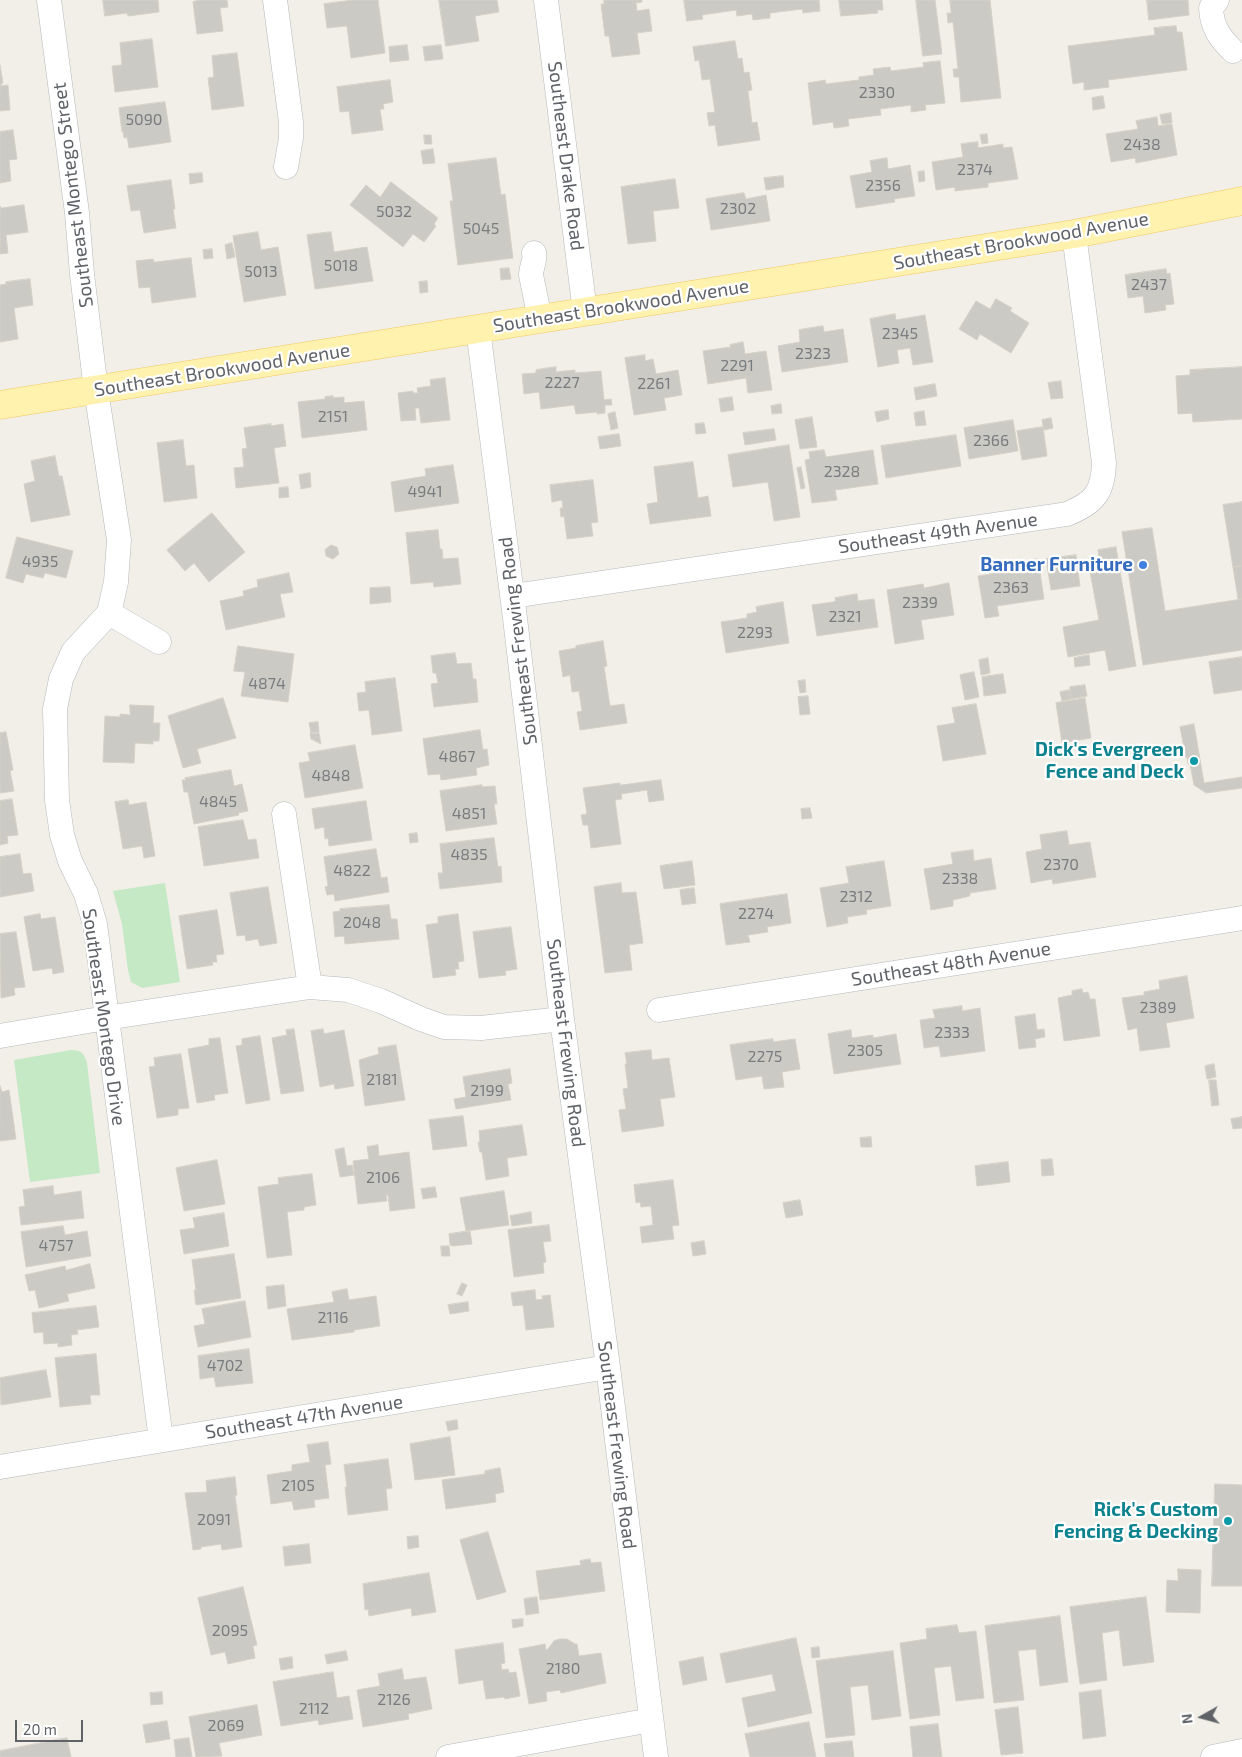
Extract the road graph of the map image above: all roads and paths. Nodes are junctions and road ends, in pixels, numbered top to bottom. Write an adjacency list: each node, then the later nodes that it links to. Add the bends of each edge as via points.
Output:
1 (49, 0): 13 (street, Southeast Montego Street)
2 (275, 0): 6 (street, via 291,122)
3 (546, 0): 10 (street, Southeast Drake Road)
4 (1216, 0): 5 (street, via 1212,8 1215,27 1220,38)
5 (1233, 51)
6 (286, 167)
7 (1242, 201): 8 (main road, Southeast Brookwood Avenue)
8 (1074, 234): 10 (main road, Southeast Brookwood Avenue); 15 (street, Southeast 49th Avenue, via 1104,463 1103,480 1095,497 1082,508 1057,516)
9 (534, 252): 11 (street, via 531,275)
10 (586, 312): 11 (main road, Southeast Brookwood Avenue)
11 (540, 319): 12 (main road, Southeast Brookwood Avenue)
12 (478, 329): 13 (main road, Southeast Brookwood Avenue); 15 (street, Southeast Frewing Road)
13 (96, 390): 14 (main road, Southeast Brookwood Avenue); 16 (street, Southeast Montego Drive, via 120,540)
14 (0, 405)
15 (513, 596): 23 (street, Southeast Frewing Road)
16 (109, 612): 17 (street); 22 (street, Southeast Montego Drive, via 73,652 61,679 55,709 57,800 62,835 95,924)
17 (159, 642)
18 (284, 814): 20 (street)
19 (1242, 918): 21 (street, Southeast 48th Avenue)
20 (310, 987): 22 (street); 23 (street, via 348,990 444,1026 481,1028)
21 (659, 1010)
22 (106, 1018): 24 (street); 26 (street, Southeast Montego Drive)
23 (562, 1019): 25 (street, Southeast Frewing Road)
24 (0, 1036)
25 (608, 1367): 26 (street, Southeast 47th Avenue); 28 (street, Southeast Frewing Road)
26 (161, 1440): 27 (street, Southeast 47th Avenue)
27 (0, 1467)
28 (651, 1720): 30 (street); 31 (street, Southeast Frewing Road)
29 (1242, 1751): 32 (street)
30 (448, 1757)
31 (656, 1757)
32 (1213, 1757)

